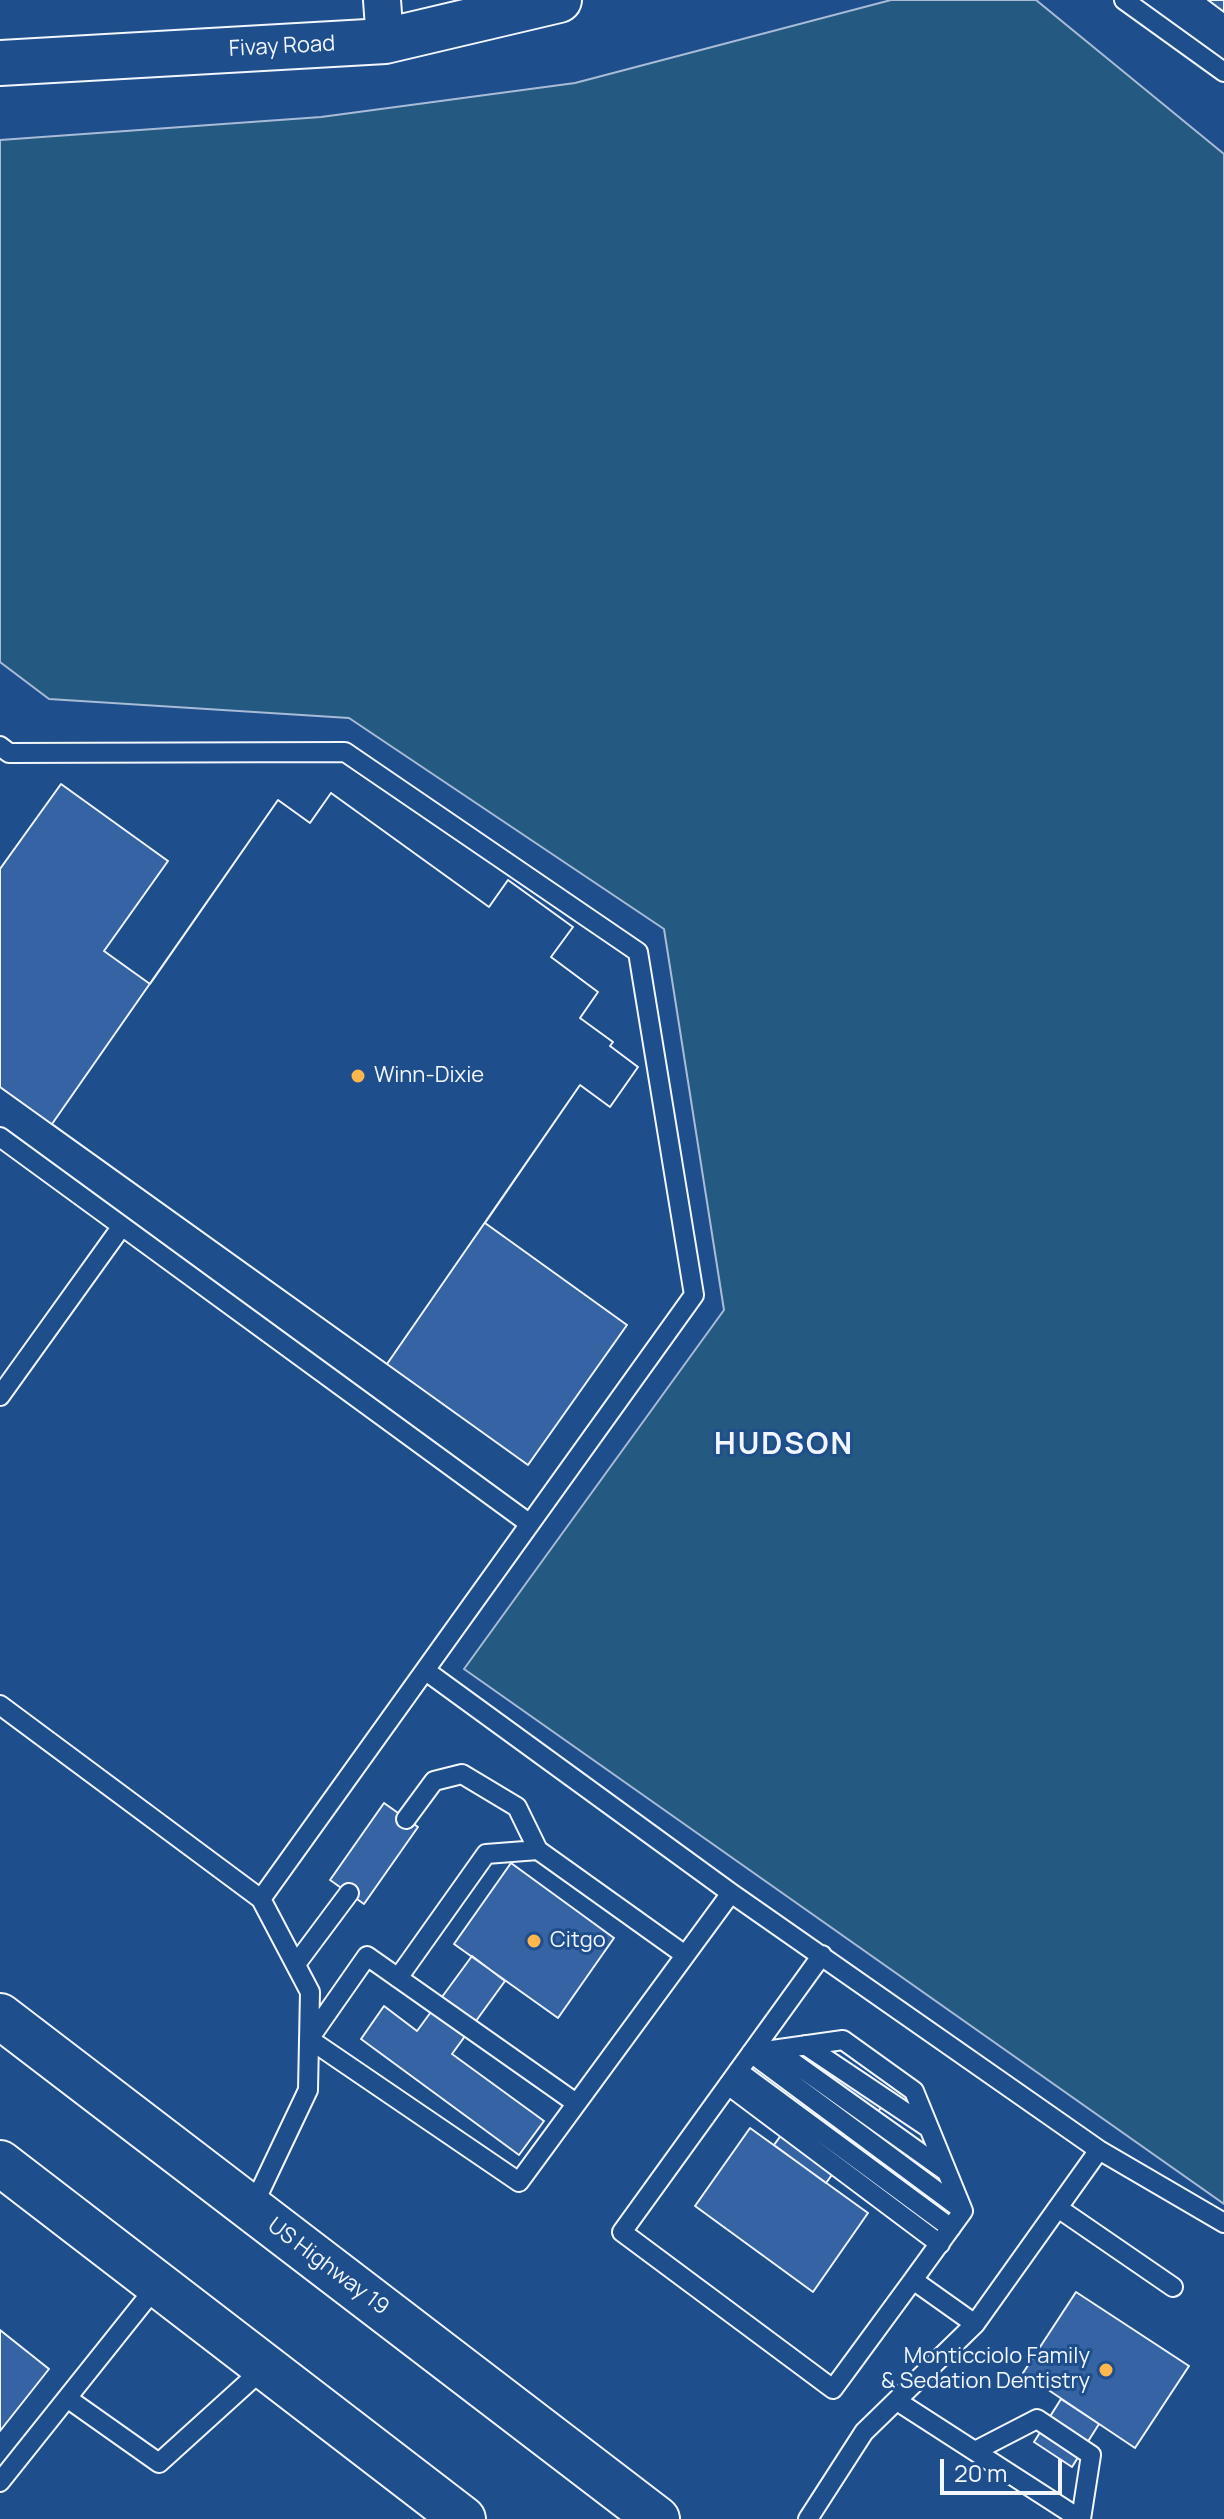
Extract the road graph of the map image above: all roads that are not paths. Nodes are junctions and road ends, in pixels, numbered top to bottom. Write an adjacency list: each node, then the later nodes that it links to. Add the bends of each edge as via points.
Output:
1 (559, 0): 3 (main road, Fivay Road)
2 (1124, 0): 5 (lane)
3 (384, 21): 4 (main road, Fivay Road)
4 (0, 63)
5 (1224, 72)
6 (0, 746): 10 (lane, via 9,753 345,752 638,952 694,1295)
7 (0, 1137): 8 (lane)
8 (122, 1226): 9 (lane); 10 (lane)
9 (0, 1396)
10 (530, 1524): 11 (lane)
11 (426, 1671): 16 (lane); 17 (lane)
12 (0, 1705): 17 (lane)
13 (406, 1819): 14 (lane, via 434,1781 462,1774 517,1807)
14 (538, 1850): 18 (lane); 21 (lane, via 486,1854)
15 (349, 1893): 20 (lane)
16 (731, 1893): 18 (lane); 19 (lane)
17 (261, 1899): 20 (lane)
18 (685, 1955): 27 (lane)
19 (822, 1955): 25 (lane); 28 (lane)
20 (296, 1964): 23 (lane, via 310,1992)
21 (398, 1978): 23 (lane, via 367,1956); 27 (lane)
22 (0, 2016): 31 (main road, US Highway 19)
23 (309, 2039): 27 (lane, via 519,2182); 31 (lane, via 308,2090)
24 (776, 2050): 25 (lane); 30 (lane); 30 (lane, via 843,2040 914,2091)
25 (751, 2053): 26 (lane); 33 (lane)
26 (733, 2078): 35 (lane); 36 (lane, via 622,2232 833,2389)
27 (576, 2103)
28 (1099, 2150): 32 (lane); 34 (lane)
29 (0, 2163): 37 (main road)
30 (947, 2172): 33 (lane)
31 (252, 2208): 46 (main road, US Highway 19)
32 (1058, 2208): 38 (lane); 39 (lane)
33 (963, 2211): 35 (lane)
34 (1224, 2223)
35 (945, 2236): 36 (lane)
36 (913, 2280): 39 (lane)
37 (158, 2284): 40 (main road); 41 (lane)
38 (1173, 2287)
39 (975, 2324): 42 (lane)
40 (265, 2367): 41 (lane, via 159,2463); 45 (main road)
41 (67, 2398): 44 (lane)
42 (897, 2401): 43 (lane); 47 (lane, via 864,2432)
43 (975, 2451): 48 (lane); 48 (lane, via 1037,2419 1091,2455)
44 (0, 2482)
45 (463, 2519)
46 (657, 2519)
47 (808, 2519)
48 (1080, 2519)

